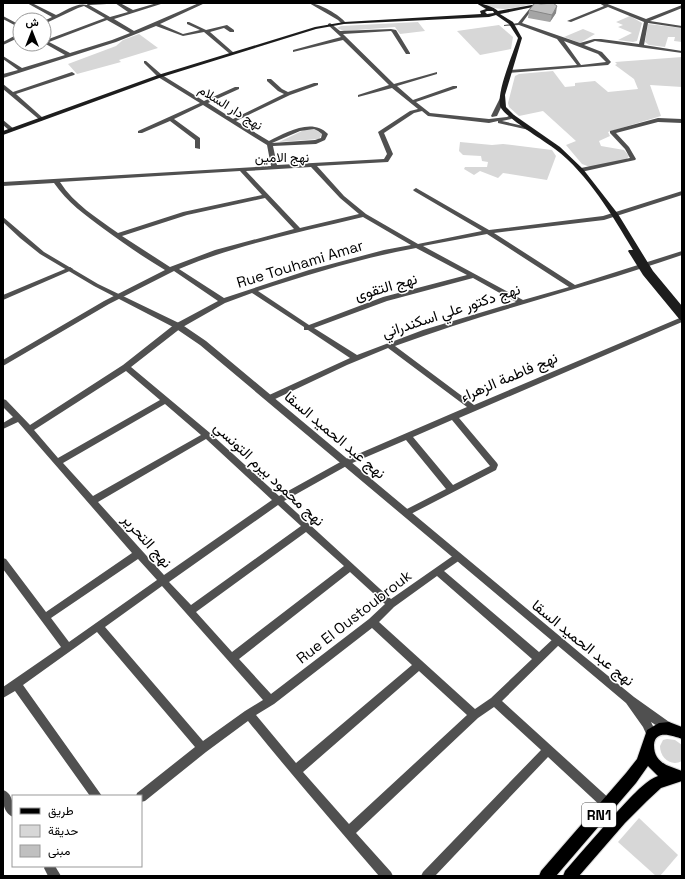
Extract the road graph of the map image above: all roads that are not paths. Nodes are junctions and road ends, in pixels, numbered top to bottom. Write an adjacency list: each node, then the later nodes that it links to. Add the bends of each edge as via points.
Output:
1 (29, 3): 18 (street)
2 (107, 3): 10 (street)
3 (117, 3): 14 (street)
4 (162, 3): 14 (street)
5 (203, 3): 27 (street)
6 (311, 3): 25 (street)
7 (477, 3): 15 (main road); 16 (main road)
8 (550, 3): 13 (main road)
9 (601, 3): 11 (street)
10 (84, 5): 18 (street); 20 (street)
11 (607, 6): 21 (street); 22 (street)
12 (682, 6): 22 (street)
13 (531, 8): 15 (main road); 30 (street)
14 (132, 12): 20 (street)
15 (495, 12): 16 (main road); 16 (main road); 26 (main road)
16 (485, 13): 25 (main road); 29 (main road)
17 (3, 17): 23 (street)
18 (56, 17): 19 (street)
19 (52, 19)
20 (108, 19): 35 (street); 40 (street)
21 (569, 21)
22 (646, 21): 31 (street); 44 (street)
23 (12, 22)
24 (189, 22): 32 (street)
25 (344, 23): 28 (main road)
26 (511, 23): 29 (street); 30 (street); 36 (main road)
27 (156, 24): 32 (street, via 183,35); 35 (street)
28 (330, 24): 34 (street); 47 (main road)
29 (506, 24): 36 (main road)
30 (519, 24): 37 (street)
31 (682, 27)
32 (205, 31): 33 (street, via 225,26); 47 (street)
33 (232, 31)
34 (338, 32): 38 (street); 48 (street, via 394,31)
35 (134, 33): 49 (street)
36 (518, 33): 54 (main road, via 520,40)
37 (558, 37): 42 (street); 52 (street)
38 (344, 38): 45 (street); 62 (street)
39 (12, 39): 41 (street)
40 (52, 39)
41 (3, 44)
42 (580, 45): 44 (street, via 598,40); 52 (street, via 600,54 608,63)
43 (52, 46): 49 (street)
44 (641, 46): 46 (street)
45 (295, 51)
46 (682, 52)
47 (232, 53): 58 (main road)
48 (408, 53)
49 (69, 55): 53 (street)
50 (3, 57): 53 (street)
51 (146, 62): 58 (street, نهج دار السلام)
52 (580, 66): 54 (street)
53 (22, 70): 57 (street)
54 (510, 72): 68 (main road)
55 (435, 73): 62 (street)
56 (72, 74): 65 (street)
57 (3, 76)
58 (160, 76): 70 (street, نهج دار السلام); 74 (main road)
59 (269, 80): 66 (street)
60 (316, 84): 66 (street)
61 (3, 86): 65 (street)
62 (393, 86): 67 (street); 69 (street)
63 (455, 87): 69 (street)
64 (237, 88): 70 (street)
65 (12, 94): 74 (street)
66 (288, 94): 77 (street)
67 (360, 96)
68 (502, 99): 72 (street); 73 (main road, via 503,107)
69 (412, 102): 71 (street)
70 (204, 104): 75 (street); 77 (street, نهج دار السلام)
71 (421, 110): 76 (street, via 433,115); 86 (street, via 412,112 381,132 390,154 386,161)
72 (494, 116): 73 (street); 76 (street)
73 (511, 116): 76 (street); 80 (main road)
74 (41, 119): 81 (main road)
75 (172, 119): 82 (street); 85 (street, via 198,140)
76 (488, 120): 80 (street)
77 (232, 121): 84 (street, نهج دار السلام)
78 (682, 121): 89 (street, via 658,120 612,132 632,159)
79 (3, 122): 81 (street)
80 (529, 128): 89 (main road, via 558,148)
81 (12, 130): 83 (main road)
82 (140, 132)
83 (3, 133)
84 (269, 144): 84 (street, via 305,128 318,128 325,134 323,139 316,142); 87 (street, نهج دار السلام)
85 (198, 148)
86 (312, 166): 87 (street, نهج الامين); 95 (street, نهج الامين)
87 (274, 167): 88 (street, نهج الامين)
88 (241, 169): 90 (street, نهج الامين); 94 (street)
89 (581, 170): 96 (main road)
90 (56, 181): 91 (street, نهج الامين); 100 (street, via 72,202)
91 (3, 184)
92 (416, 190): 99 (street)
93 (682, 193): 96 (street, Rue Touhami Amar)
94 (266, 196): 98 (street); 100 (street, via 185,213)
95 (364, 215): 98 (street); 101 (street, نهج الامين)
96 (613, 215): 99 (street, Rue Touhami Amar); 103 (main road)
97 (3, 219): 104 (street, نهج عبد الحميد السقا, via 42,253)
98 (298, 230): 105 (street, via 240,245)
99 (488, 232): 101 (street, Rue Touhami Amar); 107 (street)
100 (117, 236): 105 (street)
101 (416, 245): 106 (street, نهج الامين); 108 (street, Rue Touhami Amar, via 311,272)
102 (682, 253): 103 (street, نهج دكتور علي اسكندراني)
103 (643, 266): 107 (street, نهج دكتور علي اسكندراني); 113 (main road); 114 (main road)
104 (70, 269): 109 (street, نهج عبد الحميد السقا); 110 (street)
105 (172, 269): 109 (street); 111 (street)
106 (474, 276): 112 (street, نهج الامين); 116 (street, نهج التقوى, via 385,299)
107 (573, 286): 112 (street, نهج دكتور علي اسكندراني)
108 (253, 291): 111 (street, Rue Touhami Amar); 116 (street)
109 (118, 296): 115 (street, نهج عبد الحميد السقا); 119 (street)
110 (3, 298)
111 (223, 301): 115 (street, Rue Touhami Amar)
112 (520, 301): 117 (street, نهج دكتور علي اسكندراني)
113 (682, 310)
114 (682, 318): 124 (street, نهج فاطمة الزهراء)
115 (178, 326): 120 (street, Rue Touhami Amar); 121 (street, نهج عبد الحميد السقا, via 203,343)
116 (307, 328): 118 (street)
117 (389, 345): 118 (street, نهج دكتور علي اسكندراني); 124 (street)
118 (357, 359): 121 (street, نهج دكتور علي اسكندراني)
119 (3, 362)
120 (126, 367): 122 (street, نهج محمود بيرم التونسي); 128 (street, Rue Touhami Amar)
121 (270, 398): 132 (street, نهج عبد الحميد السقا)
122 (166, 400): 129 (street, نهج محمود بيرم التونسي); 131 (street)
123 (3, 402): 126 (street, نهج التحرير)
124 (472, 407): 125 (street, نهج فاطمة الزهراء)
125 (453, 416): 130 (street, نهج فاطمة الزهراء); 133 (street, via 494,465 493,468)
126 (19, 418): 127 (street); 128 (street, نهج التحرير)
127 (3, 426)
128 (29, 429): 131 (street, نهج التحرير)
129 (207, 435): 134 (street); 135 (street, نهج محمود بيرم التونسي)
130 (408, 437): 132 (street, نهج فاطمة الزهراء); 133 (street)
131 (57, 462): 134 (street, نهج التحرير)
132 (347, 462): 135 (street, نهج فاطمة الزهراء); 136 (street, نهج عبد الحميد السقا)
133 (452, 490): 136 (street)
134 (92, 500): 138 (street, نهج التحرير)
135 (277, 501): 137 (street, نهج محمود بيرم التونسي); 143 (street, نهج فاطمة الزهراء)
136 (406, 513): 139 (street, نهج عبد الحميد السقا)
137 (306, 527): 141 (street, نهج محمود بيرم التونسي); 145 (street)
138 (138, 553): 143 (street, نهج التحرير); 146 (street)
139 (457, 557): 142 (street, Rue El Oustoubrouk); 149 (street, نهج عبد الحميد السقا)
140 (3, 562): 146 (street)
141 (349, 567): 144 (street, نهج محمود بيرم التونسي); 151 (street)
142 (439, 572): 144 (street, Rue El Oustoubrouk); 152 (street)
143 (163, 580): 145 (street, نهج التحرير); 148 (street, نهج فاطمة الزهراء)
144 (391, 604): 147 (street, Rue El Oustoubrouk)
145 (190, 611): 151 (street, نهج التحرير)
146 (44, 618): 150 (street)
147 (372, 622): 153 (street); 157 (street, Rue El Oustoubrouk)
148 (98, 626): 150 (street, نهج فاطمة الزهراء); 163 (street)
149 (557, 641): 152 (street); 156 (street, نهج عبد الحميد السقا)
150 (67, 647): 154 (street, نهج فاطمة الزهراء)
151 (232, 658): 157 (street, نهج التحرير)
152 (538, 658): 158 (street)
153 (419, 664): 160 (street); 166 (street)
154 (16, 684): 155 (street, نهج فاطمة الزهراء); 169 (street)
155 (3, 693)
156 (630, 700): 161 (street); 162 (street)
157 (270, 701): 159 (street, Rue El Oustoubrouk)
158 (495, 701): 160 (street); 164 (street)
159 (249, 714): 163 (street, Rue El Oustoubrouk); 166 (street)
160 (474, 715): 173 (street)
161 (676, 728): 162 (main road, via 661,728)
162 (652, 734): 165 (main road, RN1, via 648,738)
163 (202, 748): 170 (street, Rue El Oustoubrouk)
164 (548, 750): 171 (street); 175 (street)
165 (647, 750): 167 (main road, RN1, via 655,765 662,771); 171 (main road, RN1, via 642,763)
166 (295, 771): 173 (street)
167 (681, 776): 177 (main road, RN1, via 657,783 642,796)
168 (3, 795): 172 (street)
169 (96, 795)
170 (142, 796)
171 (608, 805): 176 (main road, RN1)
172 (12, 809)
173 (348, 833): 174 (street)
174 (387, 876)
175 (427, 876)
176 (546, 876)
177 (570, 876)

